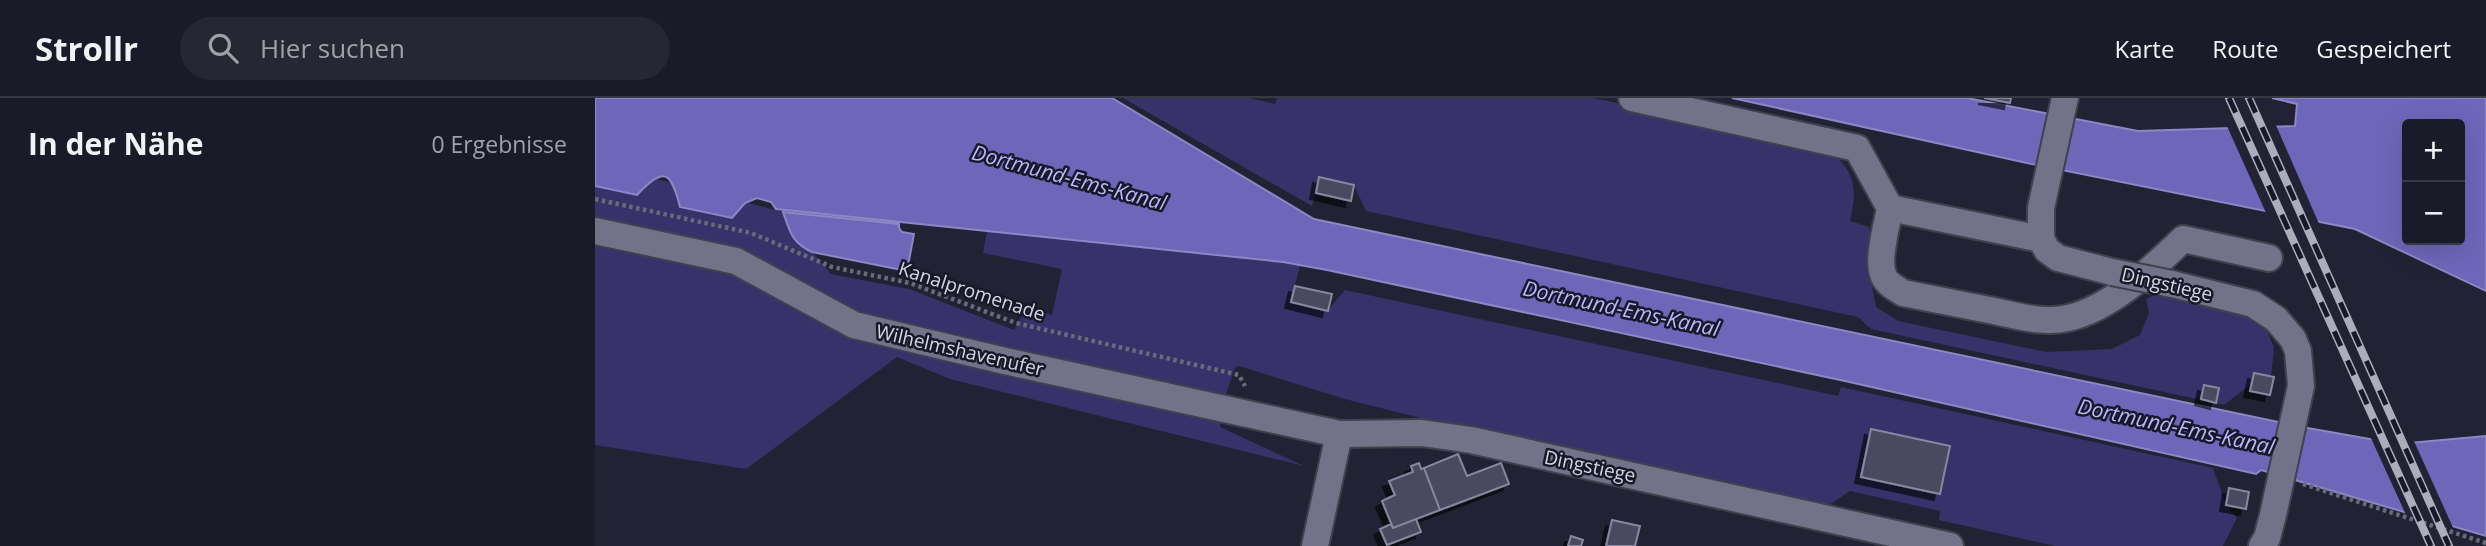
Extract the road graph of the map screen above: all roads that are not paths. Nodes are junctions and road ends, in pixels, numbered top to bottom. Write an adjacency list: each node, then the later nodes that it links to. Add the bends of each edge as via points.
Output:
1 (1632, 98): 3 (street, via 1857,148)
2 (2064, 105): 5 (street, via 2041,208)
3 (1890, 208): 5 (street); 6 (street, via 1882,275 1892,286 1903,293 2038,320 2067,319 2094,309 2156,265 2183,239)
4 (595, 231): 7 (street, Wilhelmshavenufer, via 736,261 854,325)
5 (2041, 239): 10 (street, Dingstiege, bridge, via 2058,258 2253,304 2276,319 2293,339 2301,386 2290,480)
6 (2269, 258)
7 (1339, 434): 8 (street); 9 (street, Dingstiege, via 1422,433 1471,440)
8 (1315, 546)
9 (1950, 546)
10 (2262, 546)

